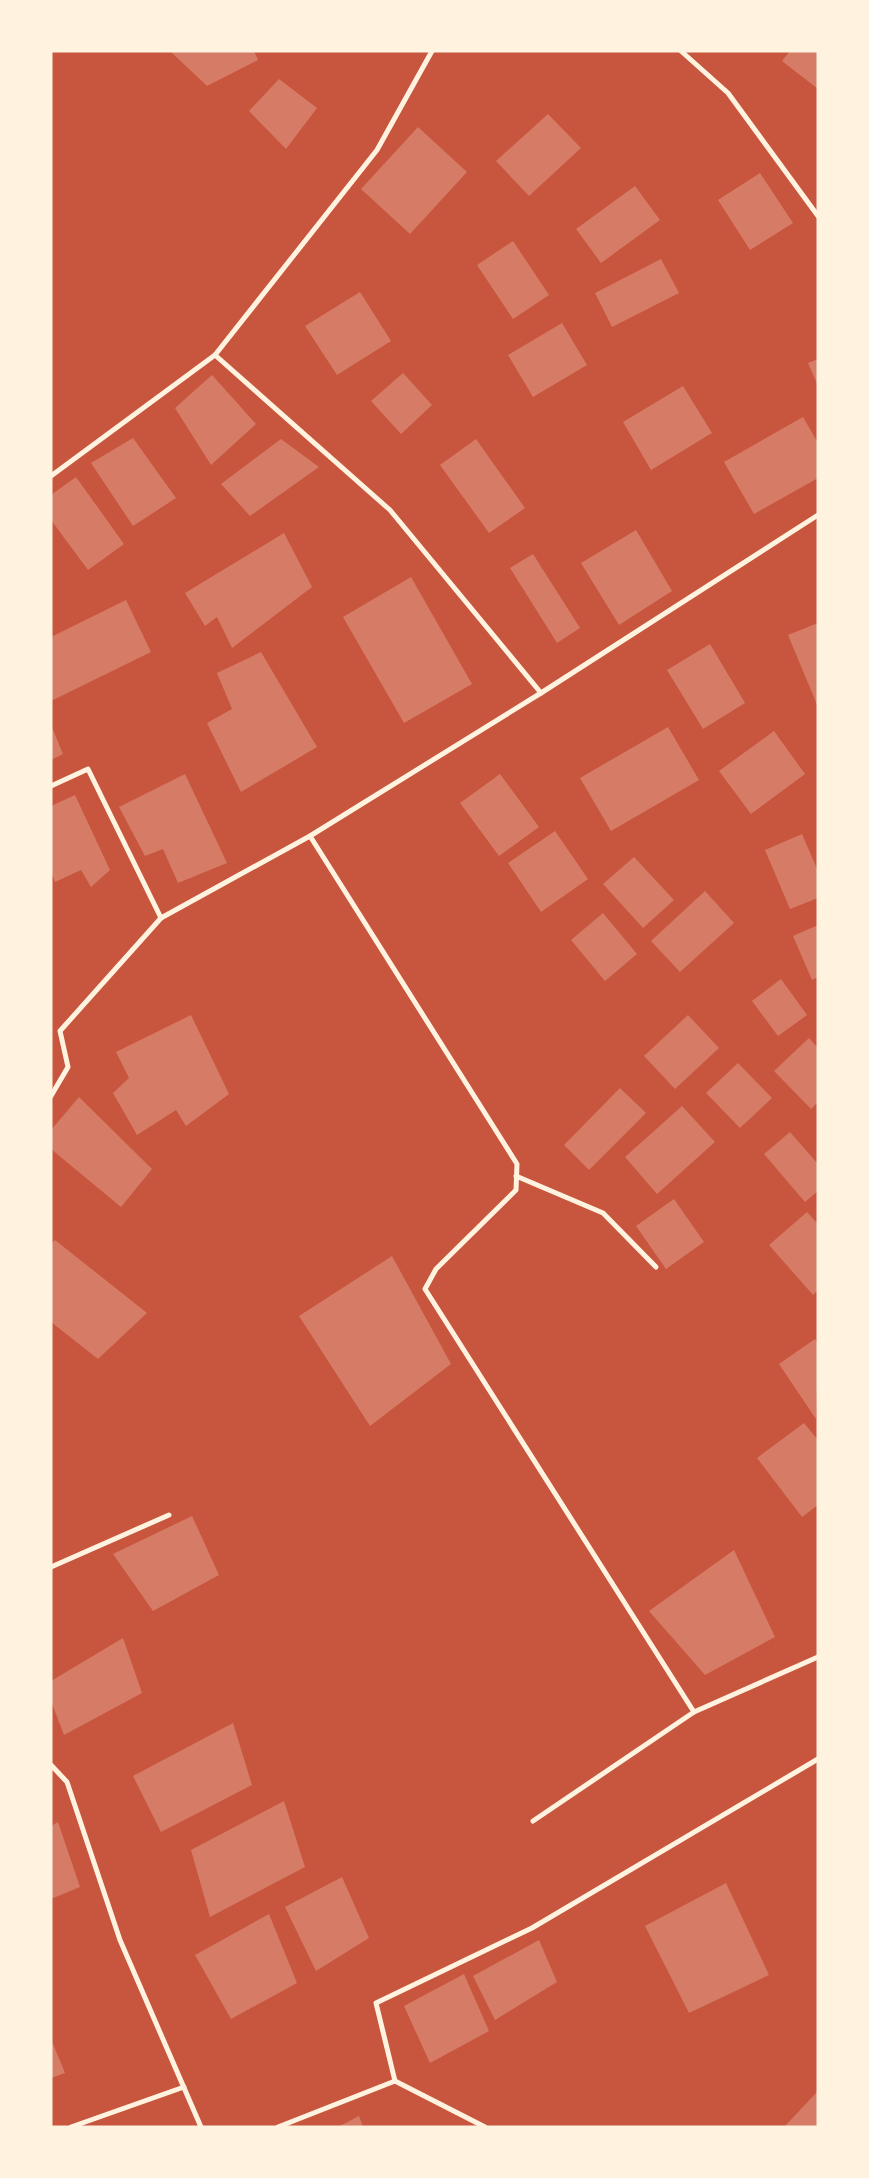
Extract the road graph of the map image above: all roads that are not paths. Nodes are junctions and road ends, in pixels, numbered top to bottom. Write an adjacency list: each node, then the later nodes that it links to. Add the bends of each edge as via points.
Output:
1 (432, 51): 4 (street, via 377,150)
2 (681, 51): 3 (street, via 728,93)
3 (818, 216)
4 (215, 355): 5 (street); 7 (street, via 390,510)
5 (51, 476)
6 (818, 515): 7 (street)
7 (541, 693): 9 (street)
8 (51, 786): 10 (street, via 88,769)
9 (310, 836): 10 (street); 12 (street, via 517,1164)
10 (161, 918): 11 (street, via 60,1031 68,1067)
11 (51, 1096)
12 (516, 1176): 13 (street, via 603,1213); 17 (street, via 516,1190 436,1269 425,1288)
13 (656, 1267)
14 (169, 1515): 15 (street)
15 (51, 1567)
16 (818, 1657): 17 (street)
17 (694, 1712): 20 (street)
18 (818, 1759): 21 (street, via 532,1928 376,2003)
19 (51, 1765): 22 (street, via 67,1782 120,1940)
20 (533, 1821)
21 (395, 2081): 25 (street); 26 (street)
22 (184, 2087): 23 (street); 24 (street)
23 (71, 2127)
24 (201, 2127)
25 (278, 2127)
26 (485, 2127)

